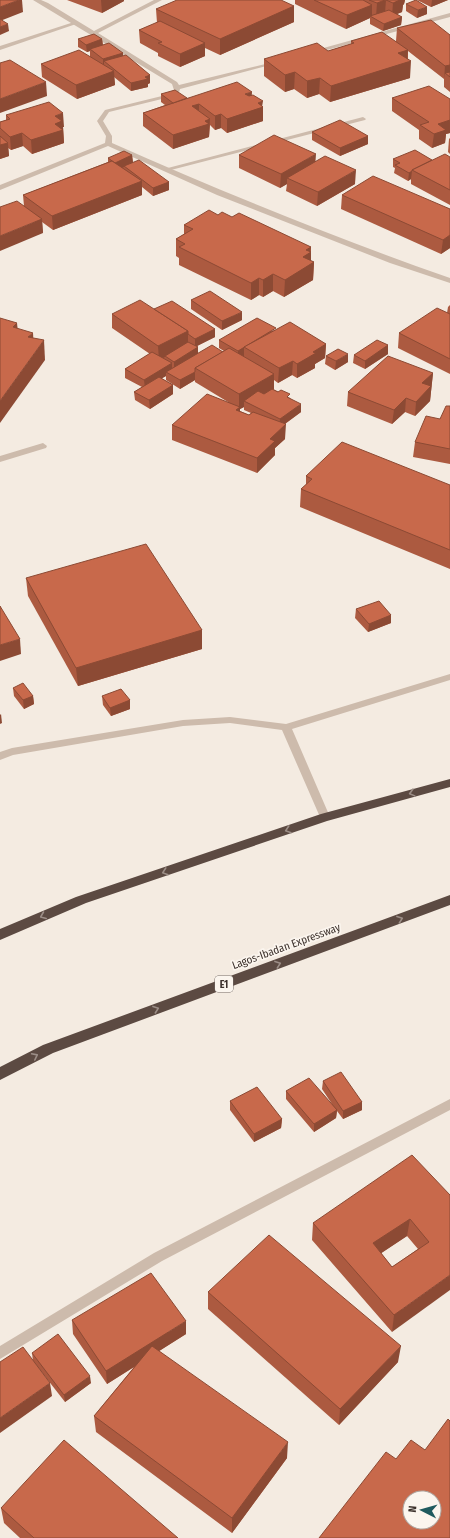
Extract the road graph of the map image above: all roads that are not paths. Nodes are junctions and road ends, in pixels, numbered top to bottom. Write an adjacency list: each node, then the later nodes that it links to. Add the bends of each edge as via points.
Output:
1 (36, 0): 4 (street)
2 (159, 0): 5 (street)
3 (450, 16): 7 (street)
4 (76, 23): 5 (street); 6 (street)
5 (92, 34): 9 (street, via 175,83)
6 (0, 48)
7 (306, 54)
8 (283, 60): 9 (street)
9 (177, 88): 11 (street, via 177,91 168,96 107,111 100,121 109,136)
10 (363, 119): 12 (street)
11 (108, 144): 12 (street); 13 (street)
12 (167, 169): 14 (street, via 227,196)
13 (0, 188)
14 (450, 281)
15 (43, 446): 16 (street)
16 (0, 459)
17 (450, 677): 18 (street)
18 (286, 728): 19 (street, via 230,720 183,723); 21 (street)
19 (0, 756)
20 (450, 783): 21 (highway, one-way to 21)
21 (325, 817): 23 (highway, one-way to 23, via 81,900)
22 (450, 900): 24 (highway, Lagos-Ibadan Expressway / E1, one-way to 22, via 48,1049)
23 (0, 935)
24 (0, 1074)
25 (450, 1104): 26 (street, via 158,1257)
26 (0, 1353)

